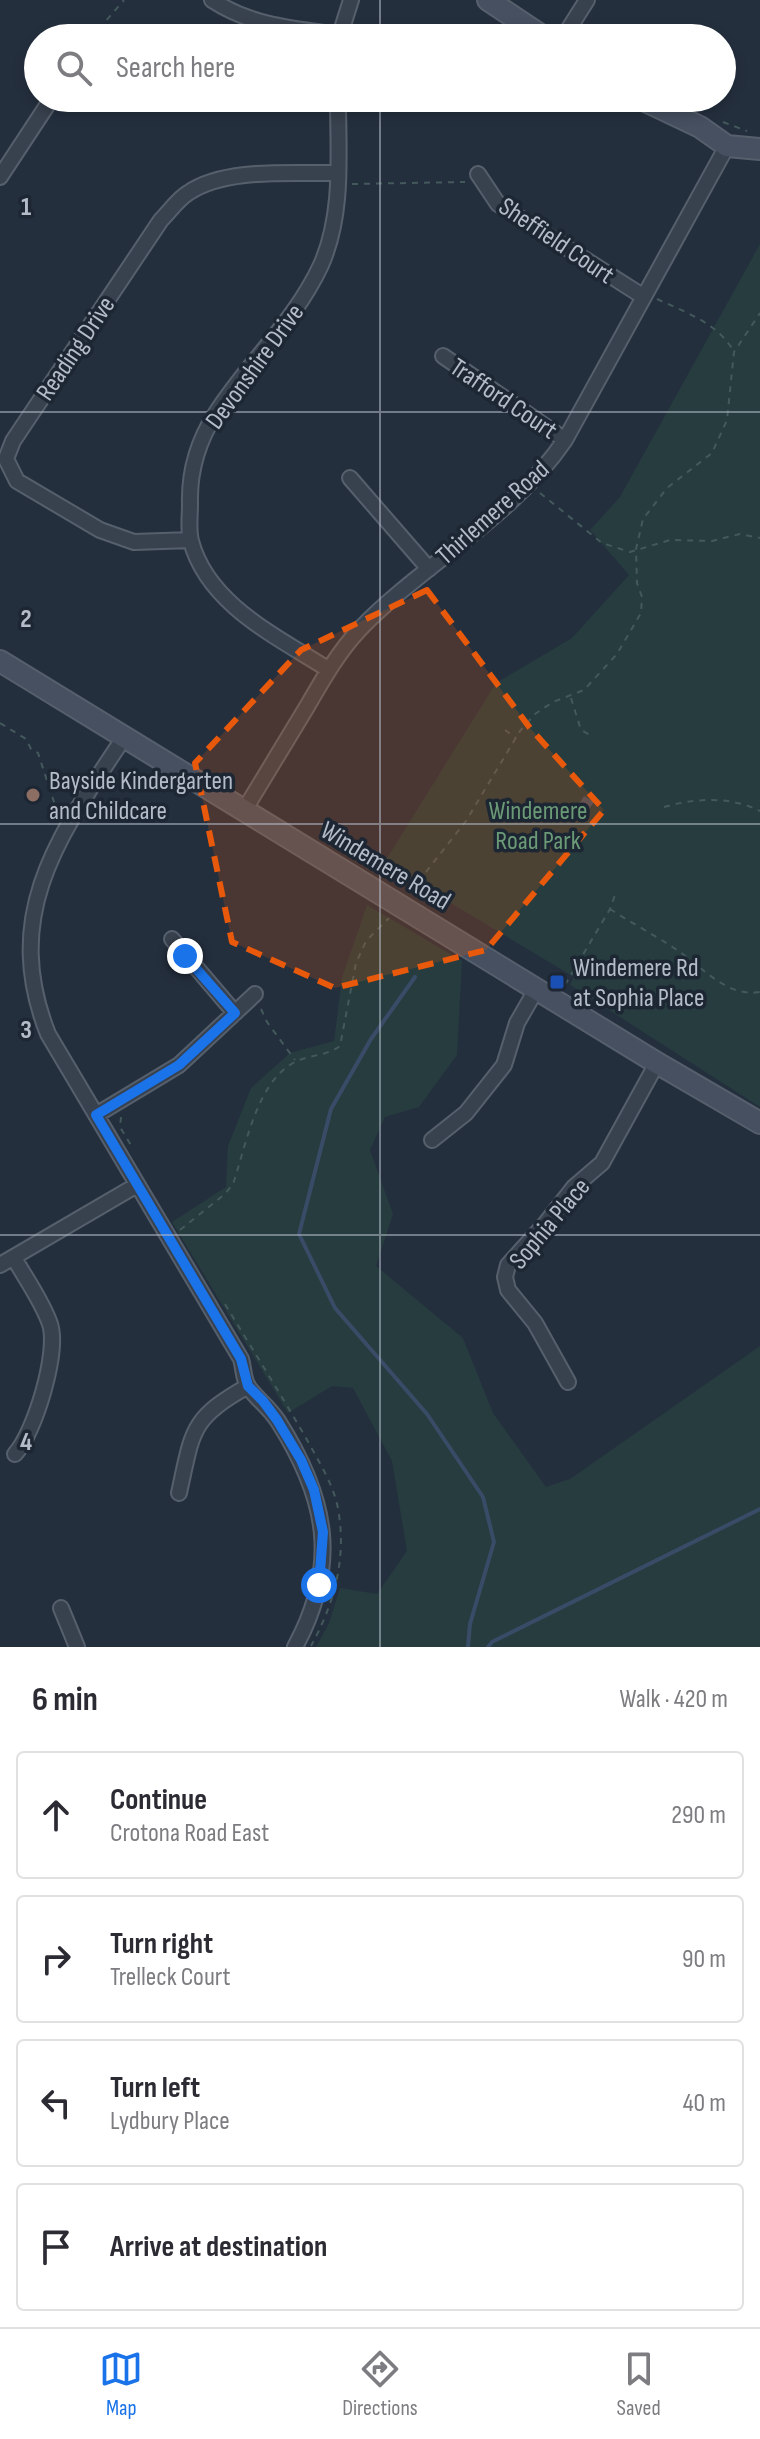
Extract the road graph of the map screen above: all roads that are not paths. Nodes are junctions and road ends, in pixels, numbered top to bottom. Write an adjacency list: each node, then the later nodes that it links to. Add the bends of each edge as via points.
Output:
1 (212, 0): 5 (street)
2 (351, 0): 6 (street)
3 (488, 0): 7 (main road)
4 (587, 0): 8 (street)
5 (266, 24)
6 (343, 24)
7 (524, 24)
8 (572, 24)
9 (43, 112): 15 (street)
10 (338, 112): 16 (street, Devonshire Drive)
11 (668, 112): 12 (main road)
12 (727, 146): 13 (main road); 17 (street, Thirlemere Road)
13 (760, 149)
14 (478, 174): 17 (street, Sheffield Court, via 498,204)
15 (0, 177)
16 (338, 179): 21 (street, Devonshire Drive, via 333,229 304,298 216,413 200,443 189,480); 21 (street, Reading Drive, via 246,175 187,193 161,220 13,441 6,459 17,481 100,530 134,542)
17 (644, 297): 19 (street, Thirlemere Road)
18 (443, 356): 19 (street, Trafford Court)
19 (565, 440): 22 (street, Thirlemere Road, via 530,484)
20 (350, 478): 22 (street)
21 (191, 540): 24 (street, Devonshire Drive, via 209,578 239,612)
22 (429, 569): 24 (street, Thirlemere Road, via 356,633)
23 (0, 661): 25 (main road, Windemere Road)
24 (329, 670): 26 (street, Thirlemere Road)
25 (125, 736): 26 (main road, Windemere Road); 32 (street, via 37,871 22,943 35,1009)
26 (245, 809): 28 (main road, Windemere Road, via 406,899)
27 (172, 939): 30 (street)
28 (537, 988): 31 (main road, Windemere Road); 35 (street, via 517,1023 504,1065 466,1113)
29 (255, 994): 30 (street)
30 (235, 1013): 32 (street, via 179,1065)
31 (657, 1063): 33 (main road, Windemere Road); 38 (street, Sophia Place, via 602,1163 574,1187 508,1265 508,1290 535,1323)
32 (96, 1115): 36 (street)
33 (752, 1119): 34 (main road, Windemere Road)
34 (760, 1131)
35 (432, 1140)
36 (137, 1185): 37 (street); 39 (street, via 241,1359)
37 (7, 1262): 40 (street, via 44,1311 53,1337 37,1415)
38 (568, 1382)
39 (248, 1386): 41 (street, via 205,1414 196,1428); 44 (street, via 267,1405 301,1460 321,1515 319,1585)
40 (15, 1454)
41 (179, 1493)
42 (61, 1608): 43 (street)
43 (77, 1647)
44 (295, 1647)

